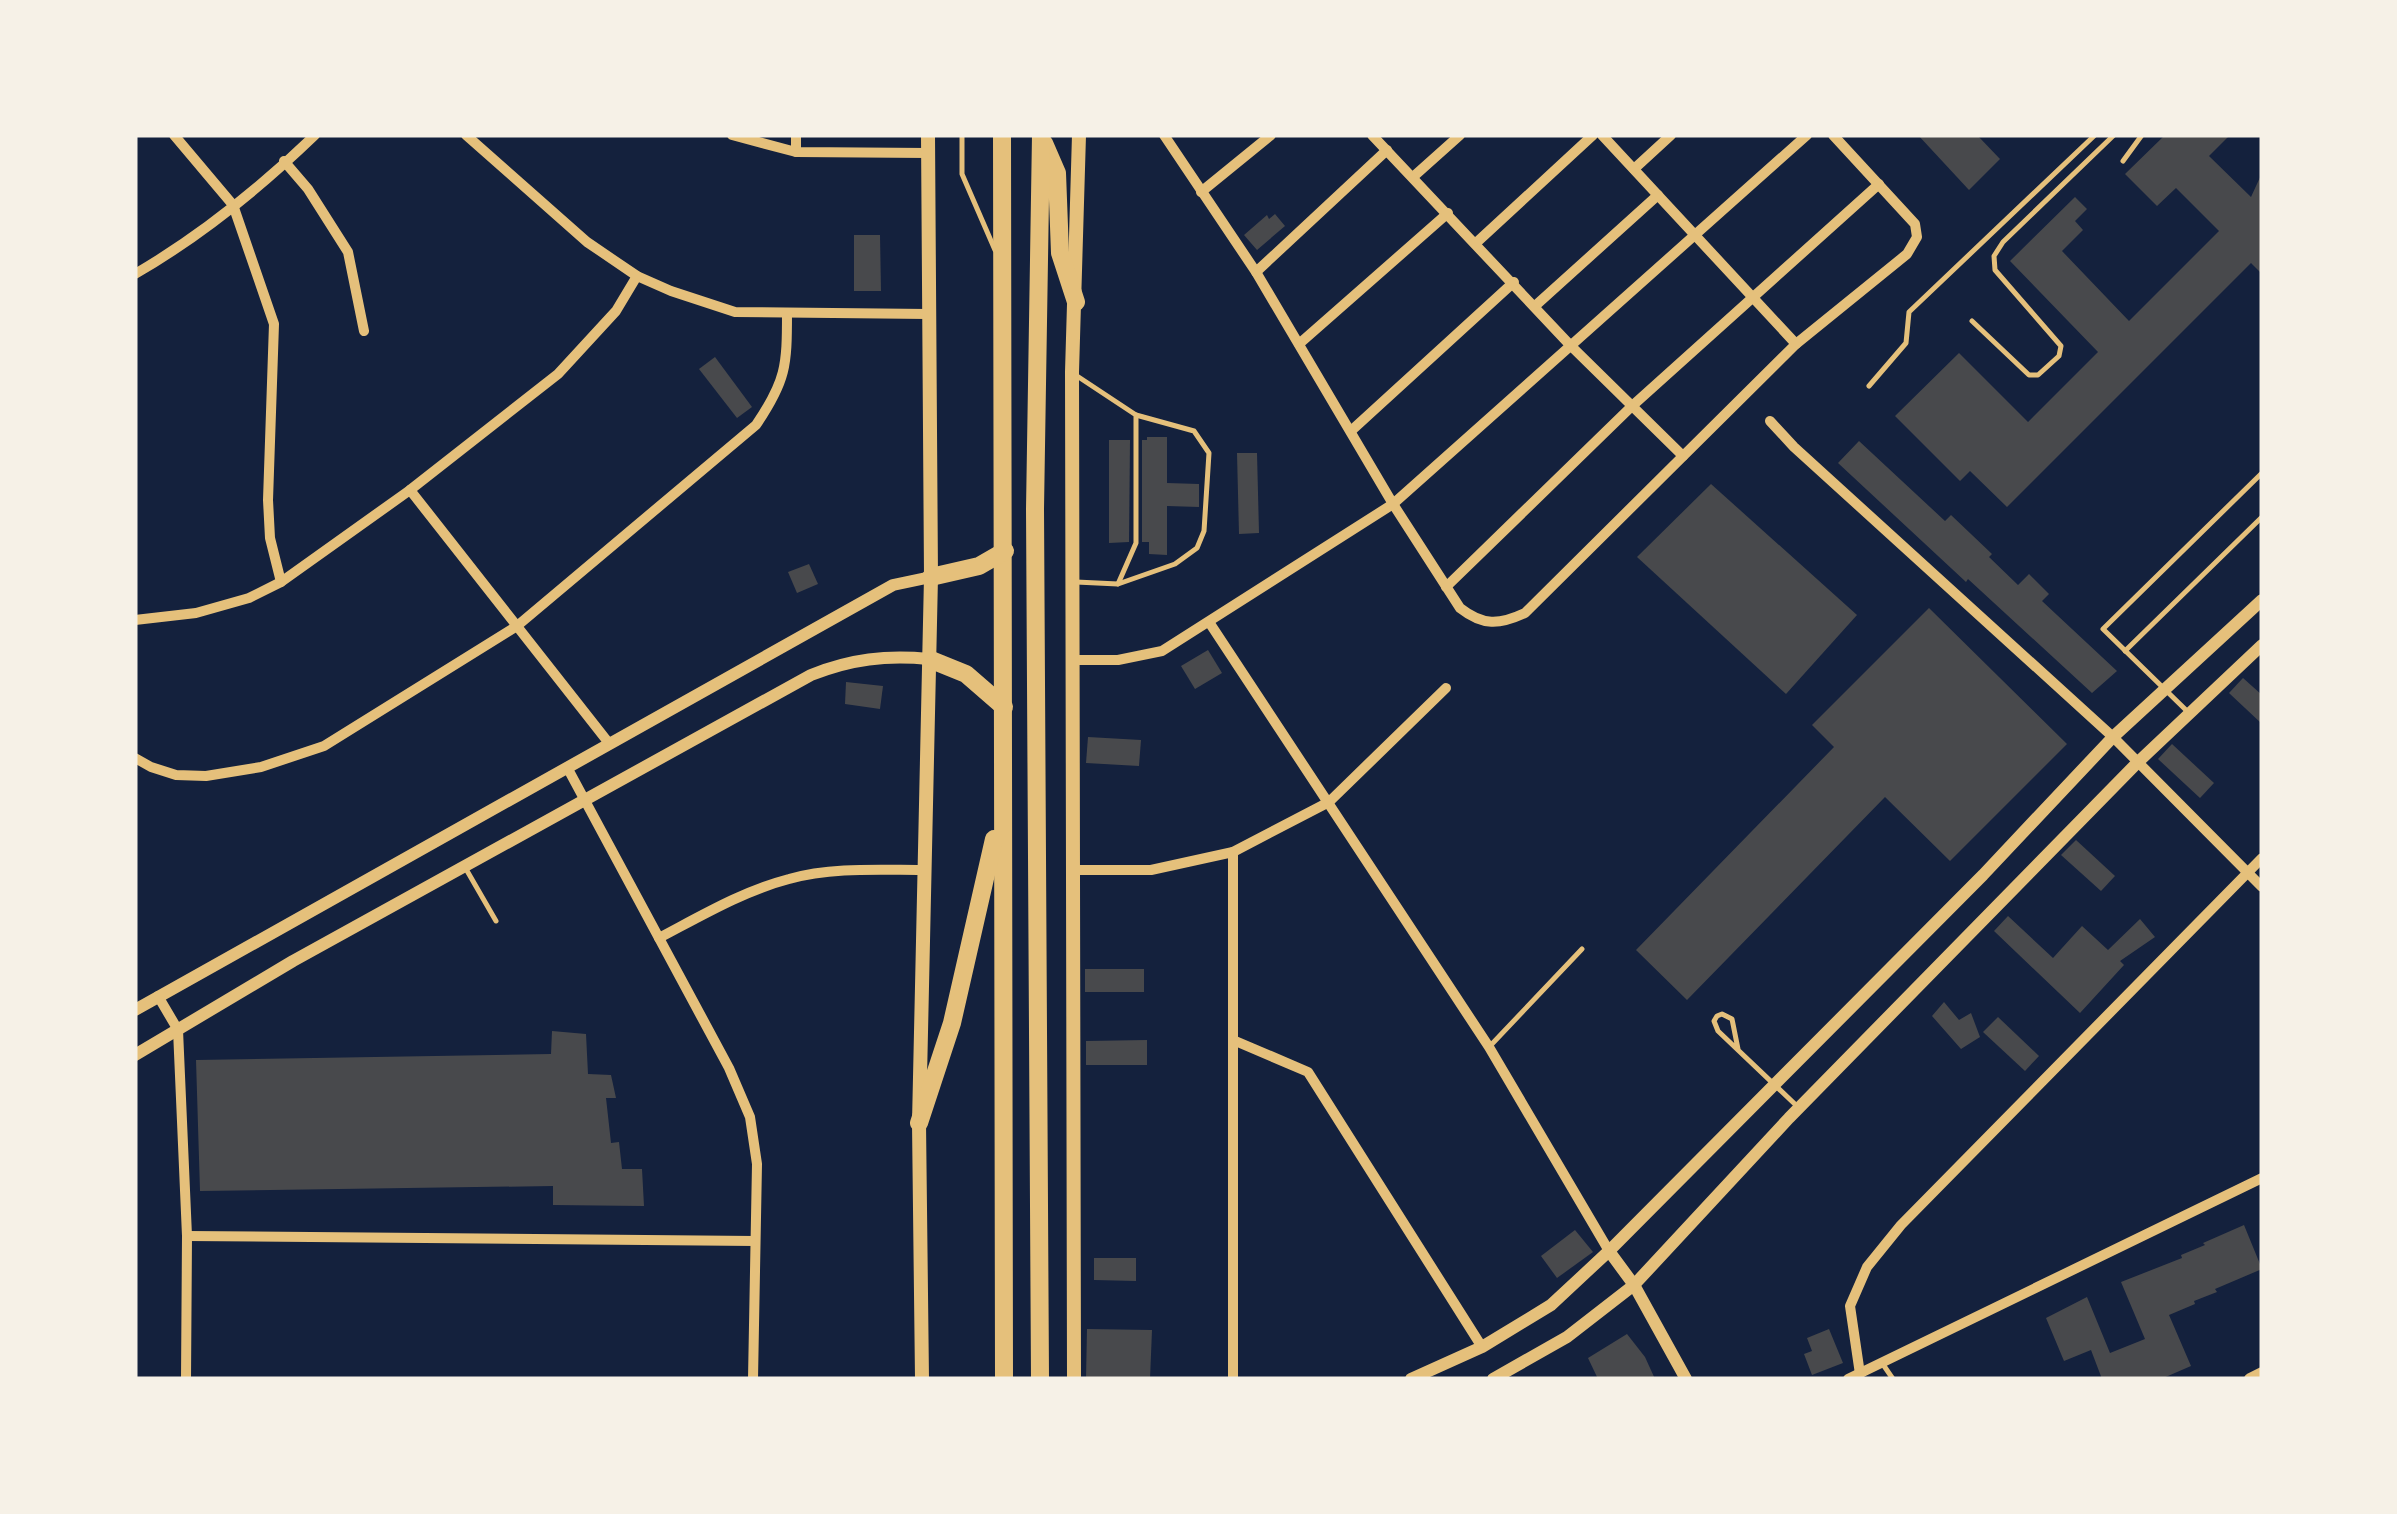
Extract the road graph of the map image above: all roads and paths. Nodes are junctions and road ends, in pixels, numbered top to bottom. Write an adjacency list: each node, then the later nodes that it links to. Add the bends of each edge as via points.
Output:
1 (174, 135): 33 (street)
2 (315, 135): 26 (street)
3 (466, 135): 40 (street, via 587,242)
4 (732, 135): 24 (street)
5 (796, 135): 24 (street)
6 (928, 135): 25 (main road)
7 (962, 135): 37 (lane, via 962,174)
8 (1002, 135): 37 (highway)
9 (1041, 135): 43 (highway, via 1057,174 1060,253); 122 (highway, via 1035,509)
10 (1079, 135): 43 (main road)
11 (1164, 135): 31 (street)
12 (1270, 135): 31 (street)
13 (1372, 135): 23 (street)
14 (1460, 135): 29 (street)
15 (1593, 135): 36 (street)
16 (1602, 135): 28 (street)
17 (1671, 135): 28 (street)
18 (1807, 135): 35 (street)
19 (1833, 135): 30 (street)
20 (2095, 135): 53 (lane, via 1909,312 1906,342)
21 (2114, 135): 47 (lane, via 1994,256 1996,270 2061,346 2059,356 2038,375 2028,375)
22 (2142, 135): 27 (lane)
23 (1387, 150): 29 (street); 38 (street)
24 (796, 152): 25 (street)
25 (928, 153): 46 (main road)
26 (284, 161): 33 (street); 48 (street, via 348,252)
27 (2123, 161)
28 (1634, 169): 32 (street)
29 (1413, 177): 34 (street)
30 (1879, 184): 42 (street); 50 (street, via 1915,224 1917,237 1908,254)
31 (1201, 192): 38 (street)
32 (1658, 195): 35 (street); 44 (street)
33 (233, 204): 39 (street); 65 (street, via 274,324 268,500)
34 (1448, 213): 36 (street); 49 (street)
35 (1695, 235): 42 (street); 51 (street)
36 (1476, 243): 41 (street)
37 (1002, 270): 63 (highway)
38 (1256, 272): 49 (street)
39 (135, 274)
40 (637, 276): 45 (street, via 735,312); 60 (street, via 616,311 558,374)
41 (1514, 282): 44 (street); 57 (street)
42 (1754, 298): 50 (street); 54 (street)
43 (1076, 302): 52 (main road)
44 (1536, 306): 51 (street)
45 (787, 313): 46 (street); 72 (street, via 780,390 756,425)
46 (928, 314): 64 (main road)
47 (1972, 321)
48 (364, 332)
49 (1299, 344): 57 (street)
50 (1796, 344): 58 (street)
51 (1570, 345): 54 (street); 61 (street)
52 (1072, 372): 55 (lane); 66 (main road)
53 (1869, 386)
54 (1631, 407): 58 (street); 68 (street)
55 (1136, 415): 67 (lane, via 1136,543); 67 (lane, via 1194,431 1209,453 1204,532 1197,548 1176,564)
56 (1770, 421): 81 (street)
57 (1352, 430): 61 (street)
58 (1682, 456): 68 (street, via 1526,613 1491,624 1475,620)
59 (2262, 473): 74 (lane, via 2103,630)
60 (410, 490): 65 (street); 72 (street)
61 (1393, 504): 68 (street); 71 (street)
62 (2262, 517): 74 (lane)
63 (1005, 552): 64 (highway); 79 (highway)
64 (931, 577): 75 (main road); 82 (street, via 892,585)
65 (281, 582): 70 (street, via 196,613)
66 (1073, 582): 67 (lane); 76 (main road)
67 (1118, 584)
68 (1446, 587)
69 (2262, 600): 78 (street)
70 (135, 620)
71 (1208, 622): 76 (street, via 1162,651); 87 (street)
72 (517, 626): 82 (street); 83 (street, via 324,746 261,768 176,775)
73 (2262, 645): 80 (street)
74 (2125, 651): 78 (lane)
75 (929, 659): 79 (highway, via 966,674); 86 (street, via 858,659 811,675); 92 (main road)
76 (1074, 660): 93 (main road)
77 (1446, 688): 87 (street)
78 (2166, 692): 80 (lane); 81 (street)
79 (1004, 707): 88 (highway)
80 (2189, 714): 84 (street)
81 (2114, 737): 84 (street); 106 (street)
82 (608, 742): 85 (street)
83 (135, 758)
84 (2137, 763): 94 (street); 107 (street)
85 (568, 768): 86 (street); 99 (street)
86 (586, 801): 91 (street); 97 (street)
87 (1329, 802): 89 (street); 103 (street)
88 (1001, 809): 108 (highway, via 952,1023); 121 (highway)
89 (1233, 852): 93 (street, via 1150,870); 102 (street)
90 (2262, 858): 94 (street)
91 (465, 866): 96 (lane); 101 (street)
92 (922, 870): 97 (street, via 790,878 728,901); 108 (main road)
93 (1074, 870): 123 (main road)
94 (2248, 872): 95 (street); 117 (street, via 1867,1267 1850,1306)
95 (2262, 887)
96 (496, 922)
97 (660, 938): 111 (street, via 750,1117)
98 (1582, 950): 103 (lane)
99 (158, 996): 100 (street); 101 (street)
100 (135, 1010)
101 (178, 1030): 105 (street); 110 (street)
102 (1233, 1040): 114 (street, via 1308,1072); 124 (street)
103 (1489, 1048): 112 (street)
104 (1738, 1049): 104 (lane, via 1732,1019 1717,1016 1718,1031); 106 (lane)
105 (135, 1055)
106 (1774, 1085): 107 (lane); 112 (street)
107 (1799, 1108): 113 (street)
108 (919, 1122): 120 (main road)
109 (2262, 1178): 115 (street)
110 (188, 1236): 111 (street); 118 (street)
111 (756, 1242): 119 (street)
112 (1609, 1251): 113 (street); 114 (street, via 1552,1305)
113 (1634, 1284): 126 (street, via 1567,1337); 127 (street)
114 (1482, 1347): 125 (street)
115 (1882, 1363): 117 (street); 129 (lane)
116 (2262, 1373): 130 (street)
117 (1860, 1374): 128 (street)
118 (186, 1379)
119 (754, 1379)
120 (922, 1379)
121 (1004, 1379)
122 (1040, 1379)
123 (1074, 1379)
124 (1232, 1379)
125 (1411, 1379)
126 (1494, 1379)
127 (1686, 1379)
128 (1848, 1379)
129 (1893, 1379)
130 (2250, 1379)

